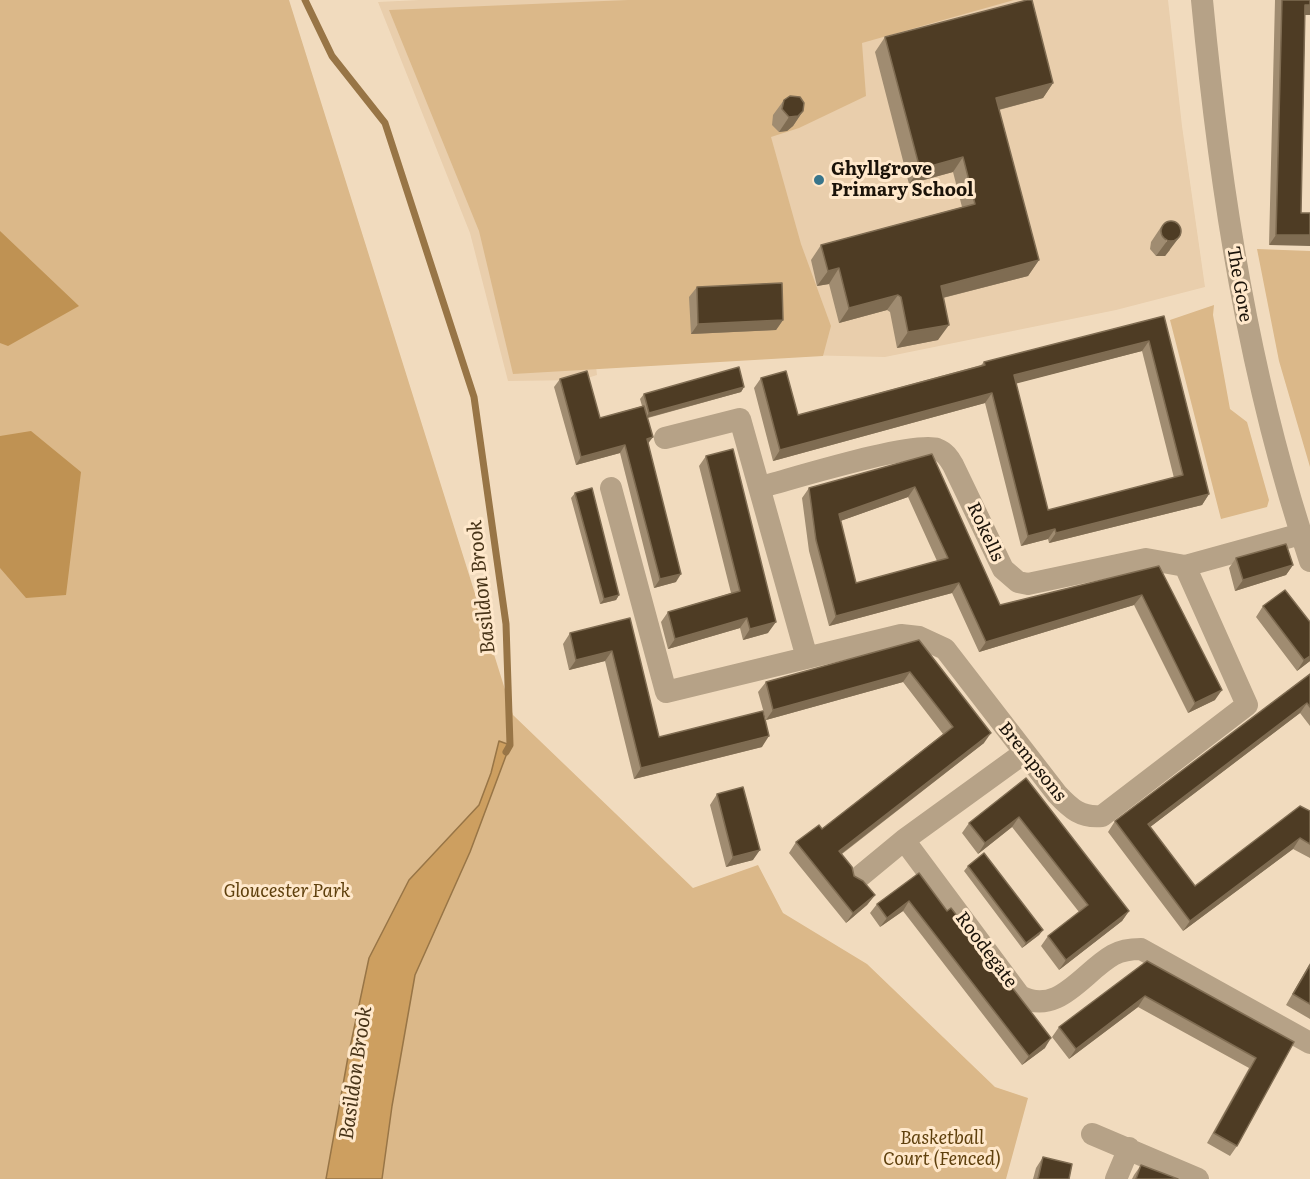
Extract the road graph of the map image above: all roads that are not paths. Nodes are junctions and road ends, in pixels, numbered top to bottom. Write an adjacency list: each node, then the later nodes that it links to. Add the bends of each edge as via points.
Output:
1 (1202, 0): 5 (street, The Gore, via 1220,169 1244,315)
2 (665, 438): 3 (street, via 740,419)
3 (760, 487): 7 (street, Rokells, via 908,449 937,449 953,465 1003,569 1018,582 1047,582 1146,559); 8 (street)
4 (611, 488): 8 (street, Brempsons, via 666,692)
5 (1301, 534): 6 (street, The Gore); 7 (street, Rokells)
6 (1310, 561)
7 (1185, 566): 9 (street, Brempsons, via 1247,705 1102,816 1090,818 1072,811)
8 (807, 658): 9 (street, Brempsons, via 901,635 934,642 945,649)
9 (1024, 753): 10 (street)
10 (904, 840): 11 (street); 12 (street, Roodegate, via 1020,996 1030,1001 1055,1000 1114,954 1141,949)
11 (858, 878)
12 (1310, 1043)
13 (1092, 1134): 14 (street)
14 (1129, 1148): 15 (street); 16 (street)
15 (1116, 1179)
16 (1198, 1179)

